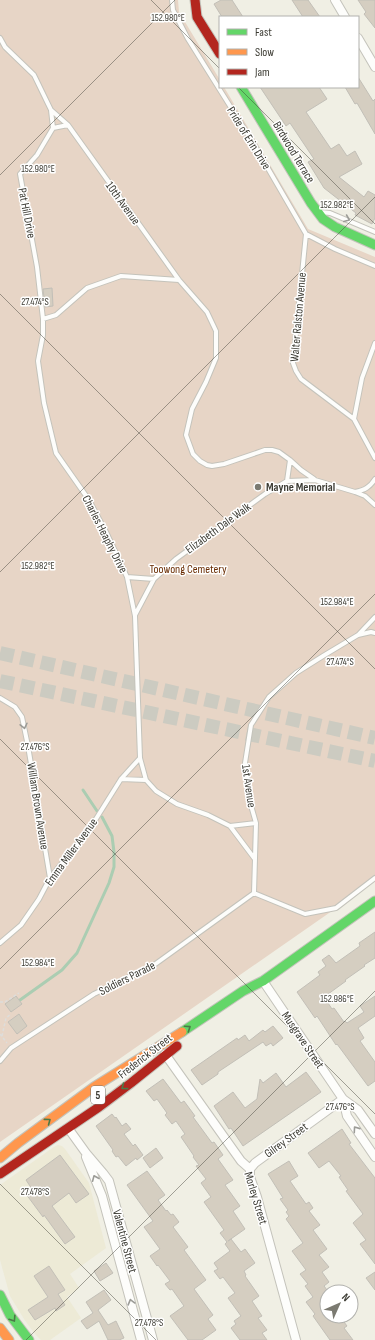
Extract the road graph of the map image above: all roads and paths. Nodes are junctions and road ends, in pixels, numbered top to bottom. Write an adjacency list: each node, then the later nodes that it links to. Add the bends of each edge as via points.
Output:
1 (172, 0): 17 (lane, Pride of Erin Drive, via 173,10 188,39)
2 (195, 0): 9 (main road, via 197,17)
3 (335, 0): 4 (street)
4 (345, 16)
5 (0, 38): 8 (lane)
6 (359, 40): 10 (street)
7 (0, 47): 8 (lane)
8 (6, 47): 12 (lane, via 34,75)
9 (219, 52)
10 (375, 67)
11 (242, 88): 15 (main road, Birdwood Terrace)
12 (51, 110): 13 (lane, 10th Avenue); 14 (lane)
13 (68, 125): 14 (lane); 20 (lane, 10th Avenue)
14 (53, 128): 21 (lane, Pat Hill Drive, via 37,155 20,174 38,267)
15 (318, 212): 16 (lane, one-way to 16, via 334,214); 18 (main road, Birdwood Terrace, via 335,227)
16 (375, 232)
17 (306, 234): 19 (lane); 23 (lane, Walter Ralston Avenue, via 293,363 301,379)
18 (375, 245)
19 (375, 266)
20 (179, 280): 21 (lane, via 121,276 87,288 56,315); 25 (lane, 10th Avenue, via 207,312 216,331 216,358 192,409 186,435 193,454 200,461 212,466 264,450 279,452)
21 (43, 320): 31 (lane, Charles Heaphy Drive, via 38,361 44,403 56,453 89,500)
22 (375, 343): 23 (lane, via 362,378)
23 (354, 419): 24 (lane)
24 (375, 458)
25 (290, 460): 27 (lane, 10th Avenue); 28 (lane)
26 (375, 479): 29 (lane, via 365,490)
27 (315, 480): 28 (lane, Elizabeth Dale Walk); 29 (lane, Elizabeth Dale Walk)
28 (287, 481): 32 (lane, Elizabeth Dale Walk, via 265,494 176,559)
29 (355, 492): 30 (lane, Elizabeth Dale Walk, via 365,496)
30 (375, 505)
31 (127, 577): 32 (lane); 33 (lane, Charles Heaphy Drive)
32 (154, 579): 33 (lane)
33 (135, 616): 38 (lane, Charles Heaphy Drive)
34 (375, 617): 36 (lane)
35 (375, 633): 36 (lane)
36 (358, 635): 41 (lane, 1st Avenue, via 296,673 269,696 250,725 245,763)
37 (0, 698): 44 (lane, William Brown Avenue, one-way to 44, via 15,707 22,717)
38 (140, 758): 39 (lane, Emma Miller Avenue); 40 (lane, Charles Heaphy Drive)
39 (121, 779): 40 (lane); 44 (lane, Emma Miller Avenue, via 89,830)
40 (146, 780): 42 (lane, via 156,791 177,804)
41 (256, 823): 42 (lane); 43 (lane, 1st Avenue)
42 (230, 826): 43 (lane)
43 (254, 859): 46 (lane, 1st Avenue)
44 (50, 878): 48 (lane, Emma Miller Avenue, via 21,925)
45 (375, 878): 46 (lane, via 336,908 305,914)
46 (254, 893): 55 (lane, Soldiers Parade, via 154,965 94,994)
47 (375, 901): 49 (main road, Frederick Street / 5)
48 (0, 943)
49 (263, 981): 56 (main road, Frederick Street / 5, via 247,997); 58 (street, Musgrave Street); 61 (main road, Frederick Street / 5, one-way to 49, via 94,1087)
50 (19, 993): 51 (path, via 5,1002)
51 (0, 1002)
52 (11, 1014): 54 (path, via 6,1018)
53 (0, 1034): 54 (path)
54 (2, 1036): 55 (path)
55 (11, 1048): 57 (lane, Soldiers Parade)
56 (165, 1054): 59 (main road, Frederick Street, one-way to 59, via 132,1082); 66 (main road, 5, via 146,1062 96,1096); 67 (street, Morley Street, via 241,1161)
57 (0, 1061)
58 (343, 1099): 60 (street, Musgrave Street, via 358,1110); 64 (street, Musgrave Street, one-way to 58, via 347,1116); 67 (street, Gilrey Street, via 254,1163)
59 (68, 1128): 62 (street, Valentine Street); 68 (main road, Frederick Street)
60 (375, 1134)
61 (17, 1144): 63 (main road, 5); 65 (main road, Frederick Street)
62 (83, 1149): 73 (street, Valentine Street, one-way to 62, via 102,1196); 74 (street, Valentine Street, via 109,1181)
63 (0, 1153)
64 (375, 1156)
65 (0, 1158)
66 (0, 1167)
67 (250, 1169): 75 (street, Morley Street)
68 (0, 1174)
69 (0, 1295): 72 (main road, one-way to 72, via 10,1315)
70 (0, 1328): 71 (main road)
71 (9, 1340)
72 (28, 1340)
73 (141, 1340)
74 (153, 1340)
75 (296, 1340)

